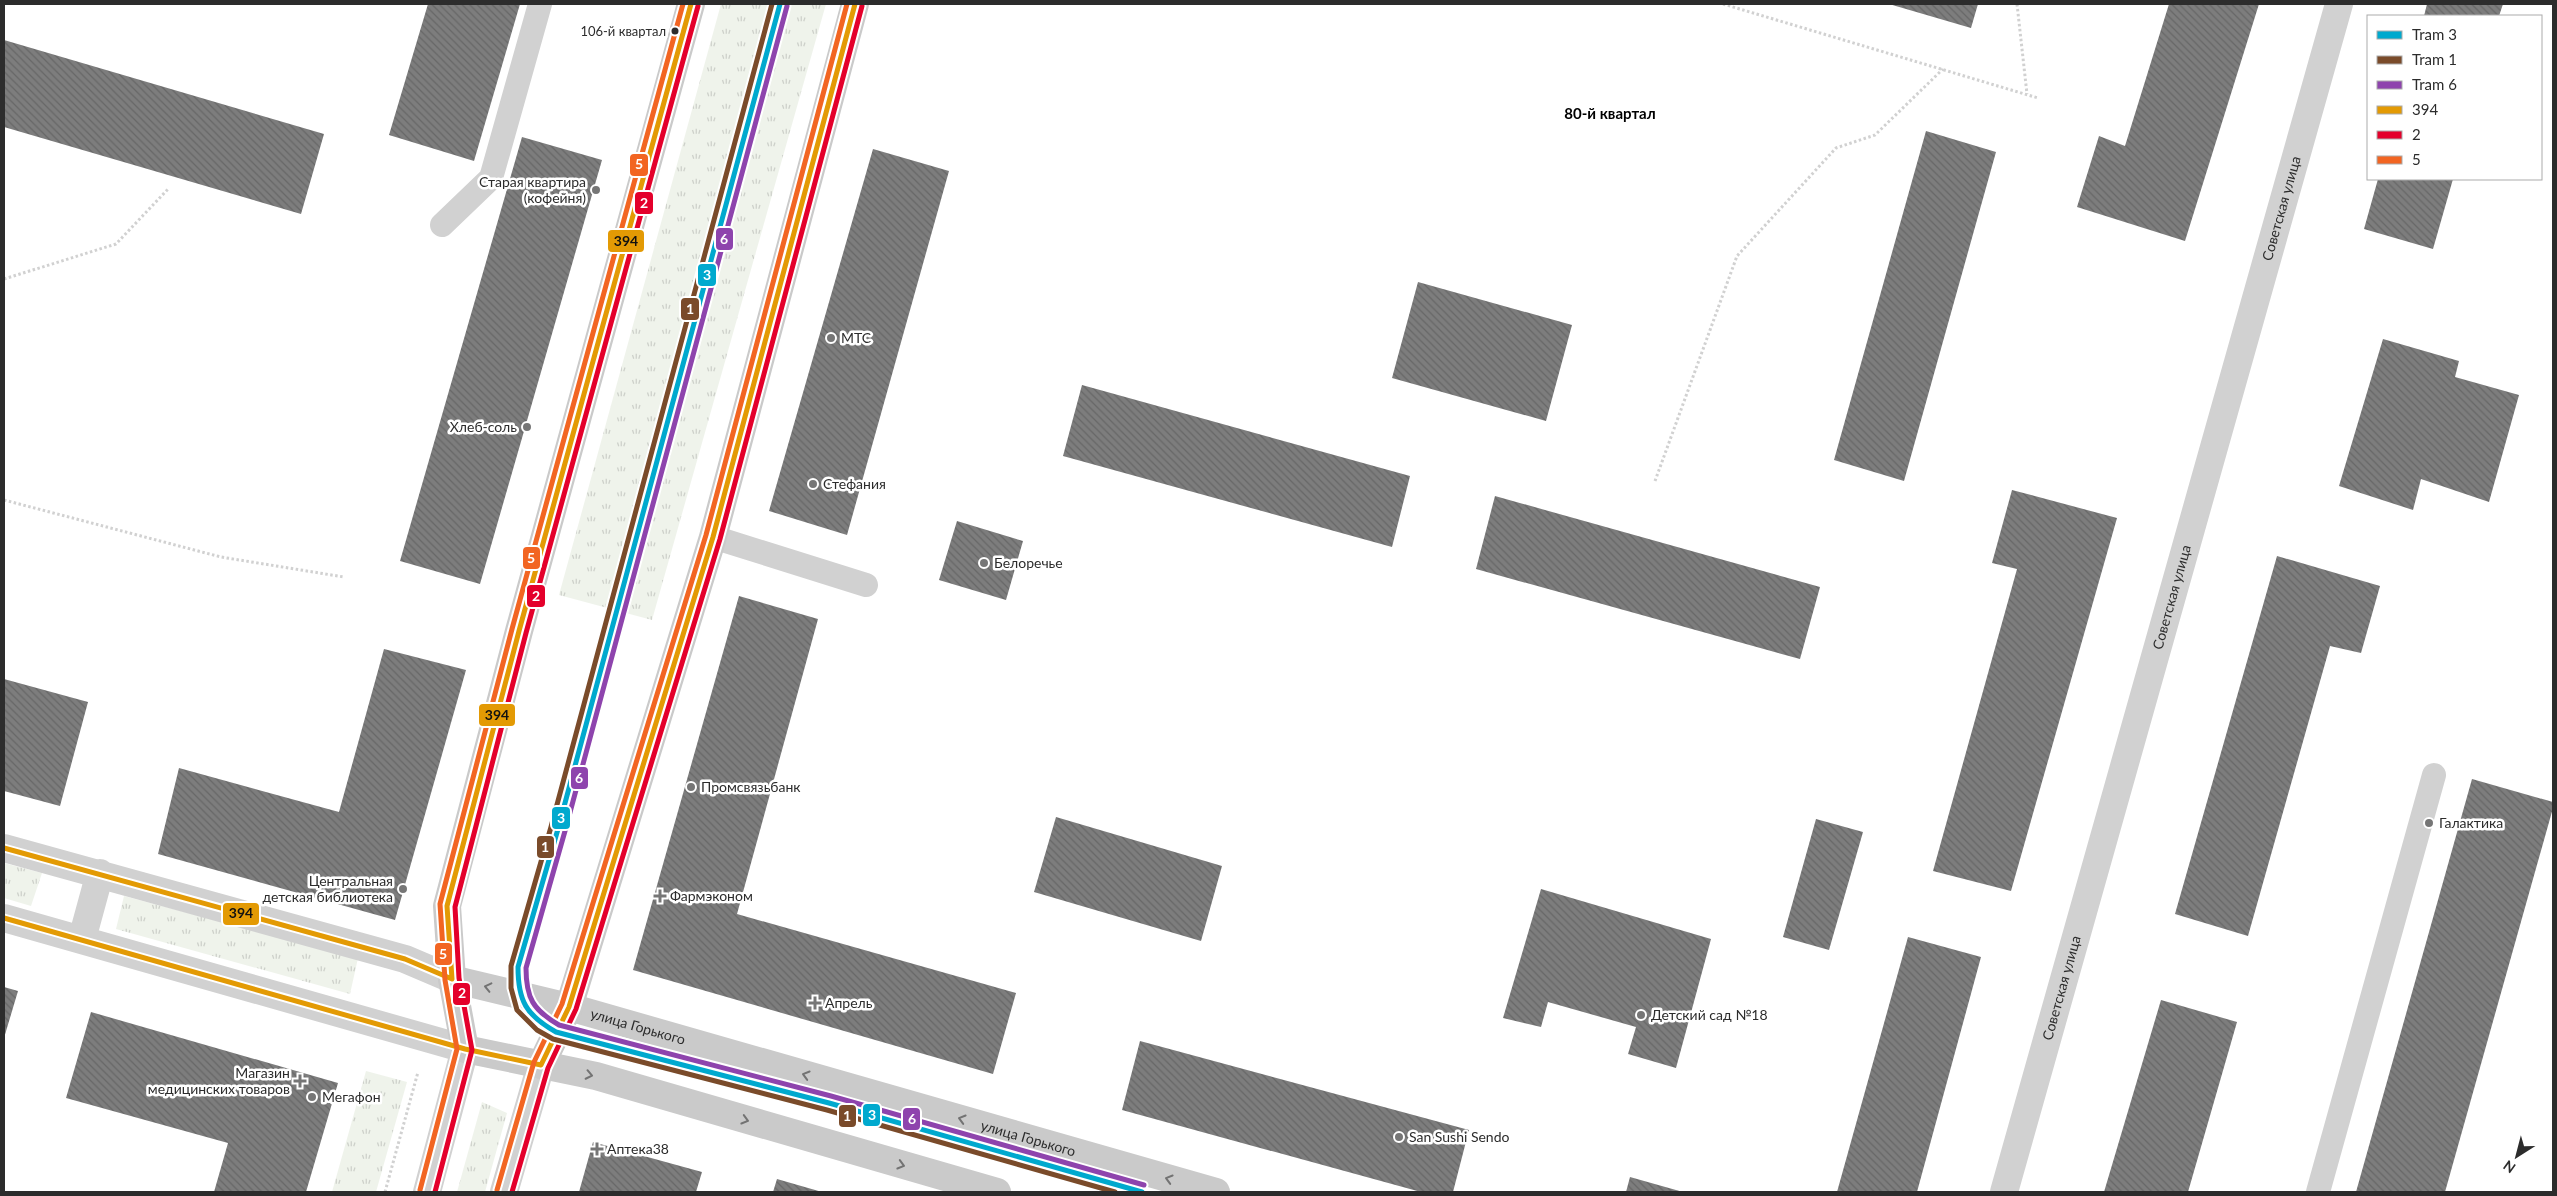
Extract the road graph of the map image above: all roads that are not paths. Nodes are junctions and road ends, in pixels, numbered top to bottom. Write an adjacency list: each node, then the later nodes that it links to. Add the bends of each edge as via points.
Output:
1 (540, 4): 5 (lane, via 491,178)
2 (691, 4): 13 (main road, via 518,631 447,906)
3 (855, 4): 6 (main road)
4 (2338, 4): 21 (street, Советская улица)
5 (442, 225)
6 (713, 537): 7 (lane); 14 (main road)
7 (866, 585)
8 (2434, 776): 22 (lane)
9 (4, 848): 10 (street, улица Горького)
10 (100, 873): 12 (street); 13 (street, улица Горького, via 405,959)
11 (4, 918): 12 (street)
12 (82, 939): 15 (street)
13 (452, 978): 14 (main road, улица Горького, one-way to 13); 15 (main road)
14 (569, 1008): 16 (main road); 20 (main road, улица Горького, one-way to 14)
15 (465, 1049): 16 (main road); 17 (street)
16 (541, 1065): 18 (street); 19 (main road, one-way to 19, via 596,1076)
17 (427, 1192)
18 (504, 1192)
19 (997, 1192)
20 (1216, 1192)
21 (2004, 1192)
22 (2318, 1192)

